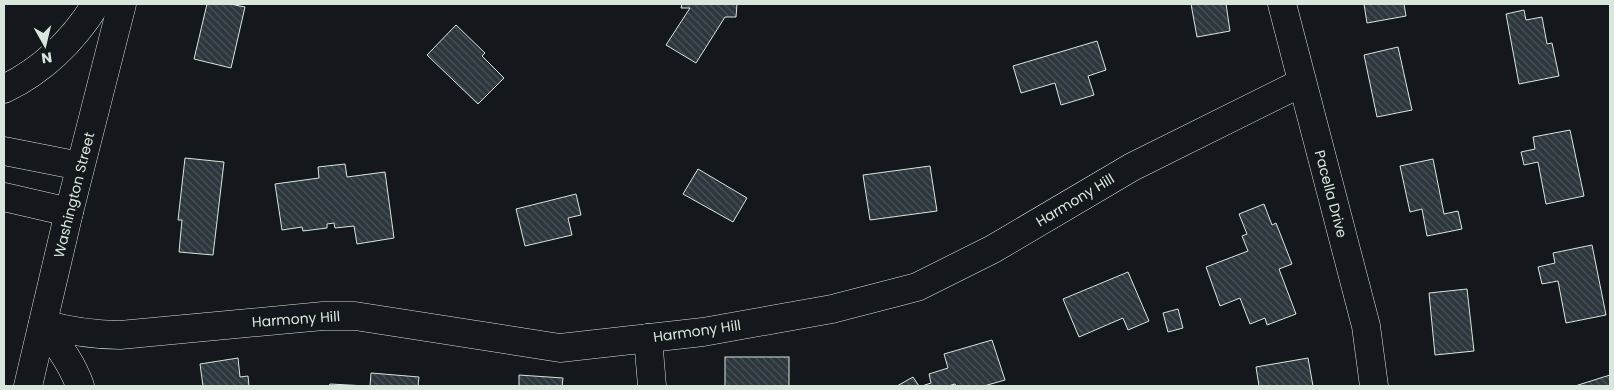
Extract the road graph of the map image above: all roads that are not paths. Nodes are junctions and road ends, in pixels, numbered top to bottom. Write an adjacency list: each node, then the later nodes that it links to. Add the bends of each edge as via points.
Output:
1 (96, 4): 5 (street, via 63,47 23,80)
2 (122, 4): 7 (street, Washington Street)
3 (1282, 4): 4 (street, Pacella Drive)
4 (1301, 83): 11 (street, Harmony Hill, via 1132,167 994,249 917,287 832,309 703,332); 15 (street, Pacella Drive, via 1366,326)
5 (4, 89)
6 (4, 151): 7 (street)
7 (80, 166): 9 (street, Washington Street)
8 (4, 197): 9 (street)
9 (69, 212): 10 (street, Washington Street)
10 (43, 324): 11 (street, Harmony Hill, via 73,332 120,335 323,316 355,316 560,348); 12 (street, Washington Street); 13 (street, via 64,354)
11 (648, 338): 14 (street)
12 (28, 386)
13 (80, 386)
14 (652, 386)
15 (1374, 386)

